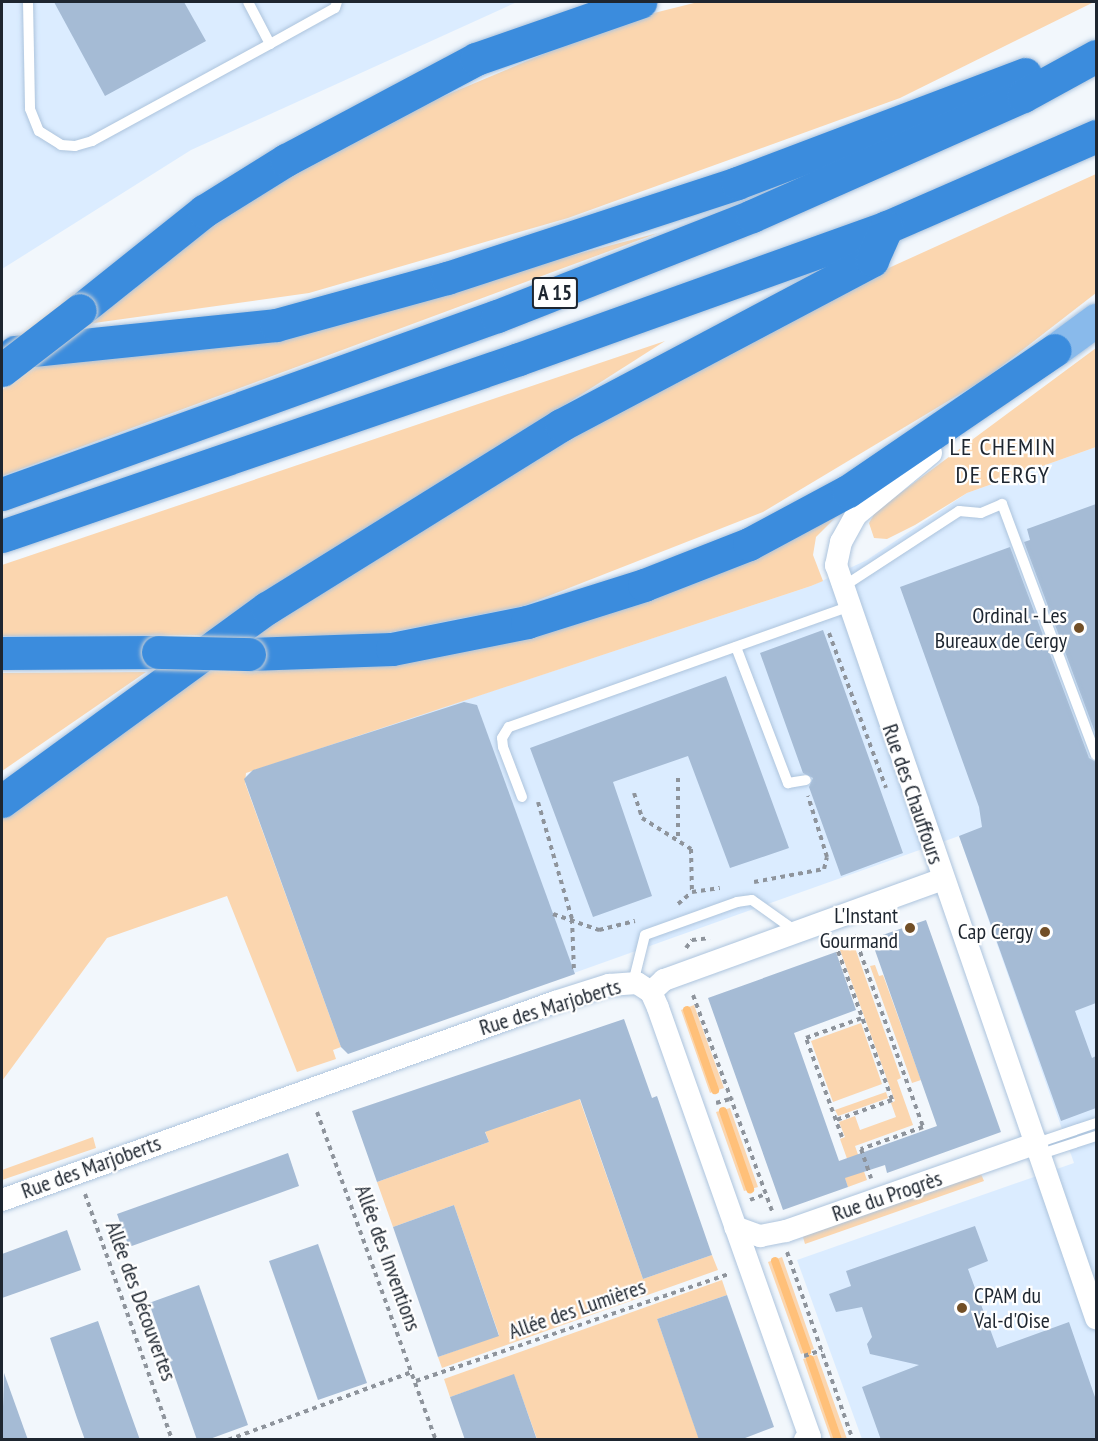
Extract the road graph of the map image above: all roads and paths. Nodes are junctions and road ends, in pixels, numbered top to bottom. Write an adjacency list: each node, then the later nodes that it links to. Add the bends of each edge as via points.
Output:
1 (28, 2): 5 (lane, via 30,109 39,131 61,145 92,141)
2 (248, 2): 5 (lane)
3 (337, 2): 5 (lane, via 335,8)
4 (640, 2): 12 (highway, bridge, via 476,59 296,154 204,211)
5 (270, 44)
6 (1095, 56): 11 (highway, via 1011,78 737,183 424,285 276,325); 13 (highway, A 15, via 1023,96 752,216 497,316)
7 (1096, 136): 8 (highway, A 15)
8 (887, 227): 14 (highway, A 15, via 519,359); 27 (highway, via 872,260 561,425 267,609)
9 (1096, 320): 10 (main road)
10 (1055, 350): 15 (street, Rue des Chauffours, via 856,515 837,555); 18 (highway, bridge, via 848,491 749,544 644,585 527,622 392,649 249,654)
11 (2, 353)
12 (2, 370)
13 (2, 494)
14 (2, 536)
15 (844, 598): 17 (lane); 19 (lane, via 959,512 981,513 1002,504); 29 (street, Rue des Chauffours)
16 (829, 633): 24 (path)
17 (736, 647): 21 (lane, via 788,783); 26 (lane, via 509,727 502,738 503,747)
18 (2, 653)
19 (1096, 755)
20 (678, 778): 28 (path)
21 (806, 780)
22 (634, 793): 28 (path, via 642,818)
23 (807, 794): 30 (path, via 827,857 824,869)
24 (889, 795)
25 (537, 796): 37 (path)
26 (522, 797)
27 (2, 801)
28 (678, 840): 32 (path, via 691,849)
29 (943, 879): 38 (street); 52 (street, Rue des Chauffours)
30 (750, 883)
31 (727, 887): 32 (path)
32 (692, 892): 33 (path); 35 (path)
33 (671, 909)
34 (553, 914): 37 (path)
35 (693, 917): 38 (lane, via 752,900); 40 (path); 43 (lane, via 645,935)
36 (644, 919): 37 (path, via 600,930)
37 (572, 920): 42 (path)
38 (797, 933): 43 (street)
39 (854, 935): 54 (path, via 923,1127 861,1149)
40 (692, 940)
41 (835, 943): 44 (path)
42 (574, 971)
43 (642, 987): 45 (street, Rue des Marjoberts, via 609,985); 56 (street, Rue des Marjoberts)
44 (862, 1018): 48 (path, via 806,1038); 48 (path, via 892,1100)
45 (308, 1088): 53 (street, Rue des Marjoberts); 61 (path, Allée des Inventions)
46 (733, 1098): 47 (path)
47 (711, 1105)
48 (836, 1120): 51 (path)
49 (1096, 1123): 52 (lane)
50 (1096, 1136): 52 (lane)
51 (842, 1137)
52 (1039, 1149): 56 (street, Rue du Progrès, via 786,1231 760,1236); 58 (street, Rue des Chauffours)
53 (78, 1173): 55 (street, Rue des Marjoberts); 64 (path, Allée des Découvertes)
54 (872, 1181)
55 (2, 1200)
56 (735, 1227): 57 (street, Rue des Marjoberts)
57 (749, 1267): 62 (path, Allée des Lumières); 63 (street, Rue des Marjoberts)
58 (1096, 1318)
59 (822, 1350): 60 (path)
60 (800, 1357)
61 (412, 1372): 62 (path, Allée des Inventions); 65 (path)
62 (416, 1381): 66 (path, Allée des Inventions)
63 (809, 1439)
64 (172, 1440)
65 (228, 1440)
66 (436, 1440)

